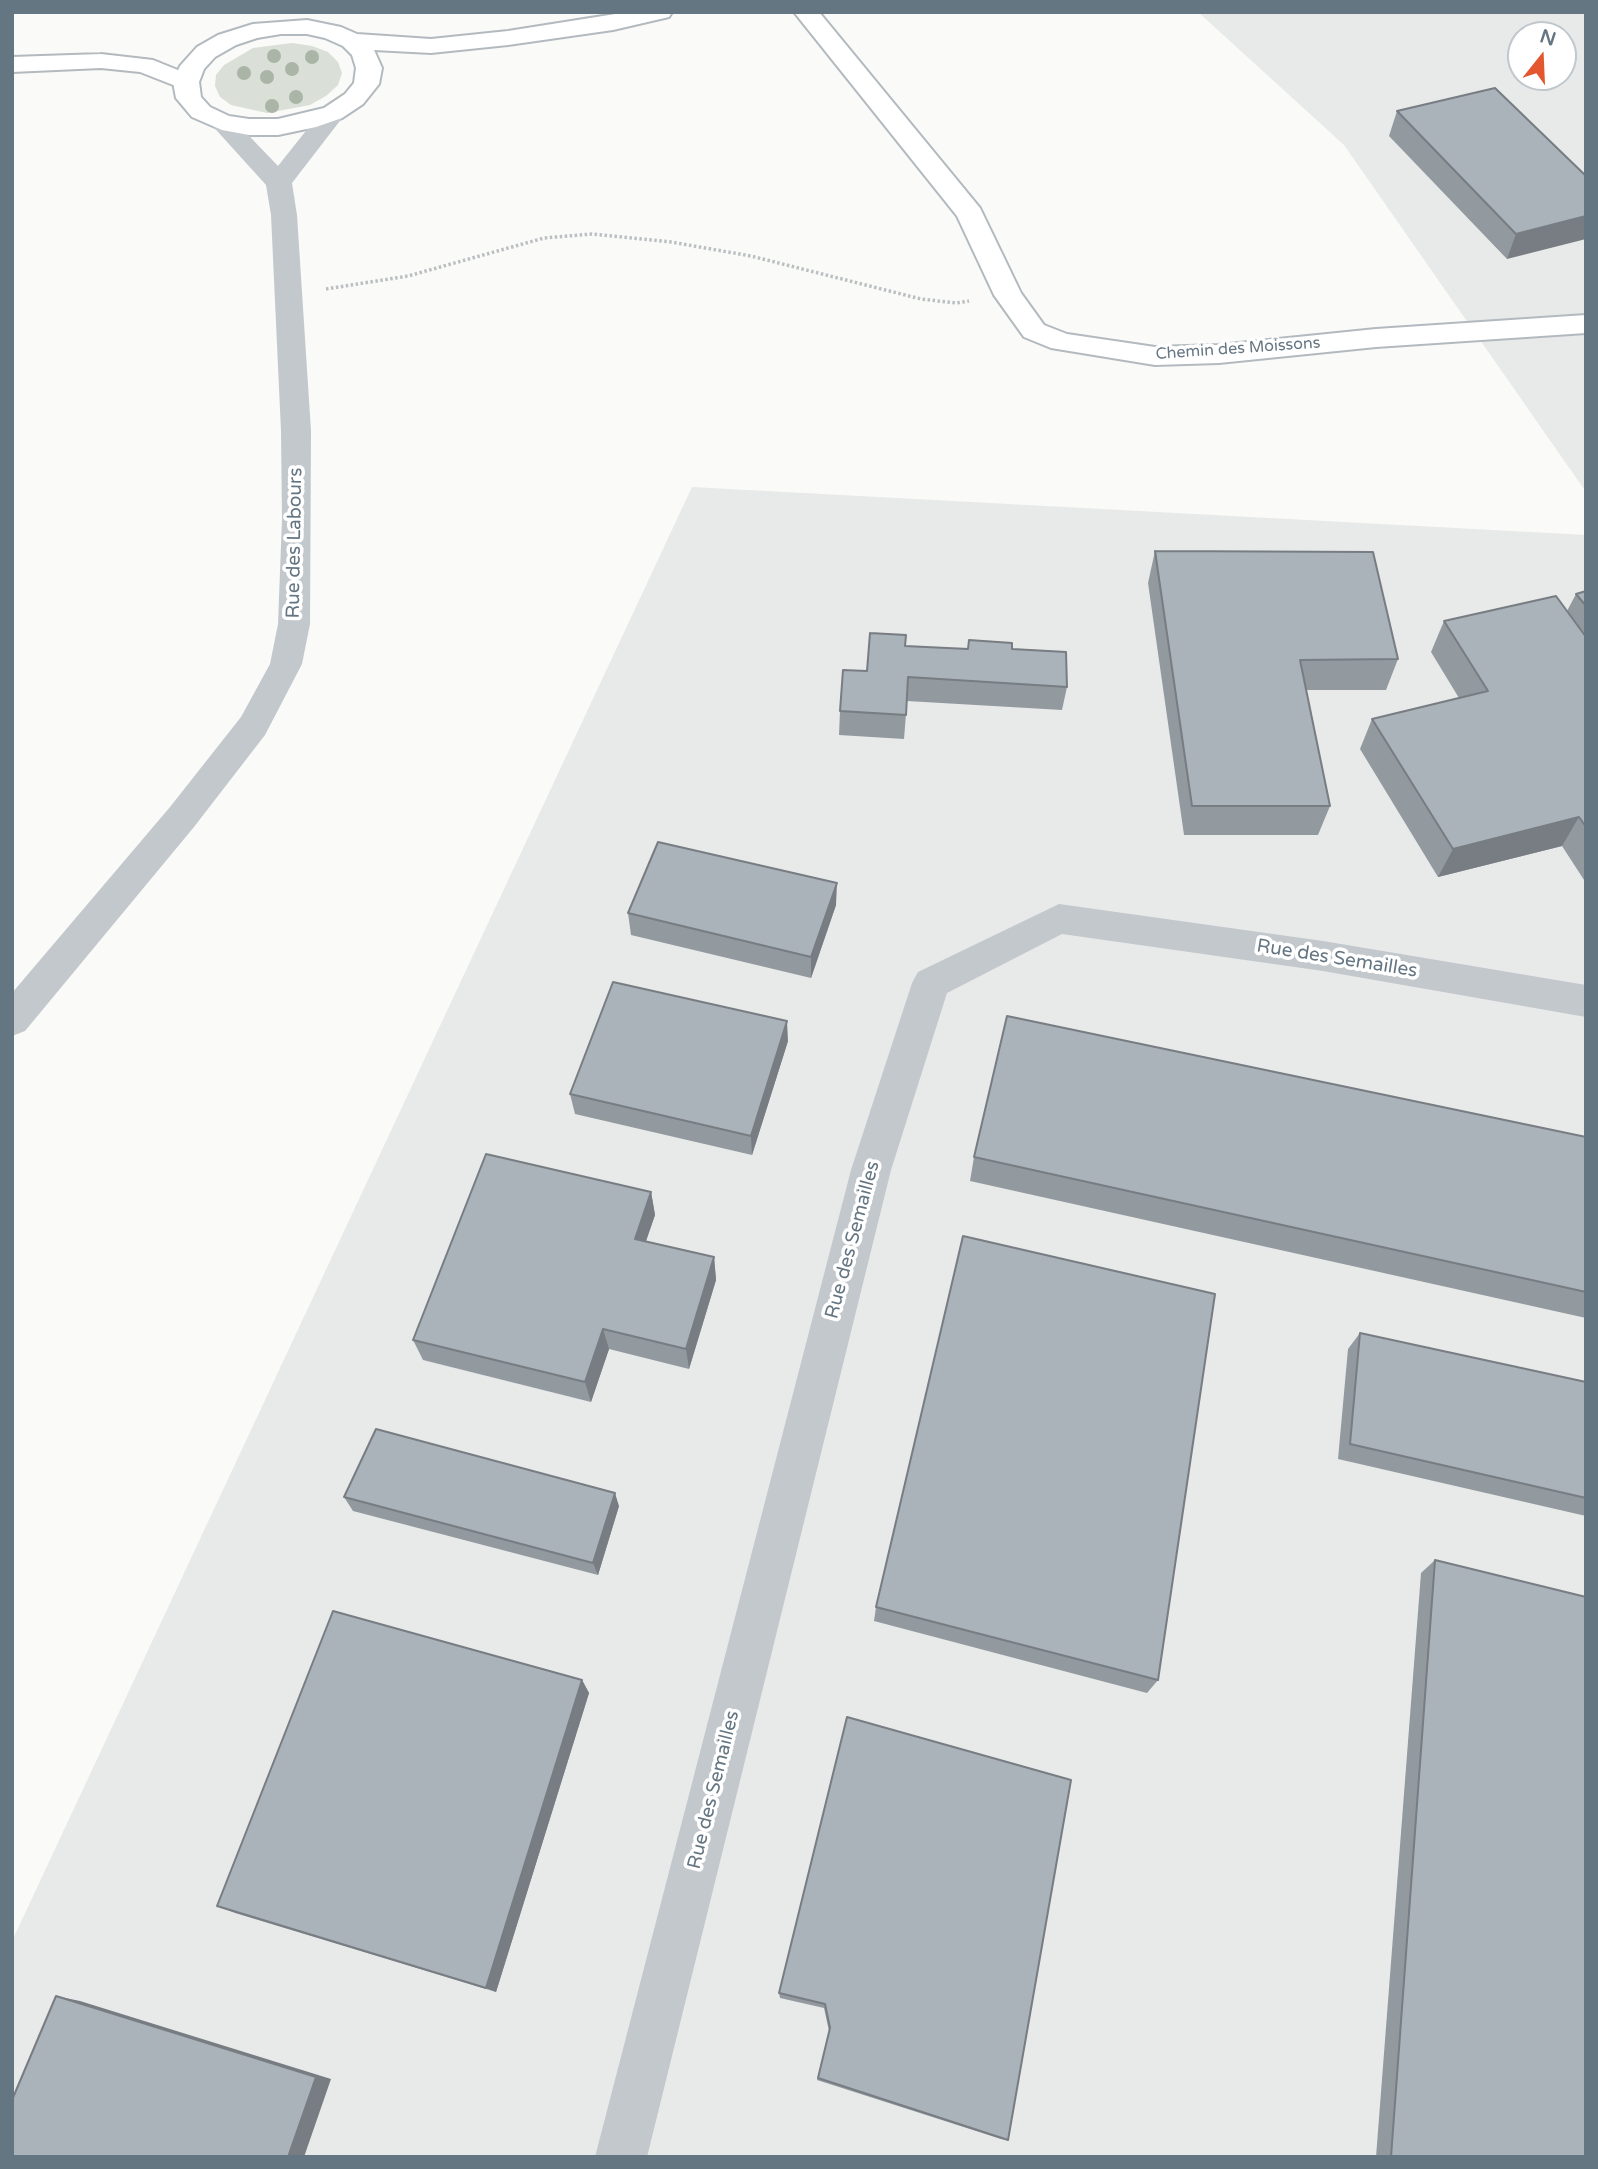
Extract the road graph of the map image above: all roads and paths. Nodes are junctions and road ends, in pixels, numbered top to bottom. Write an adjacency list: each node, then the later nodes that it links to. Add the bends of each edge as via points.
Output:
1 (230, 12): 6 (main road)
2 (249, 12): 5 (main road)
3 (660, 12): 8 (main road, via 613,23)
4 (806, 12): 15 (main road, Chemin des Moissons, via 970,214)
5 (281, 27): 6 (main road); 7 (main road, via 307,27)
6 (228, 40): 11 (main road, via 206,52 192,66)
7 (352, 41): 8 (main road); 10 (main road, via 365,53 369,68)
8 (431, 46): 10 (main road)
9 (12, 65): 11 (main road, via 101,61 144,65)
10 (384, 74): 12 (main road)
11 (186, 82): 13 (main road, via 189,98 201,112)
12 (333, 113): 13 (main road, via 278,127); 14 (street)
13 (222, 122): 14 (street)
14 (279, 183): 16 (street, Rue des Labours)
15 (1008, 295): 16 (path, via 956,303 921,299 751,256 592,234 544,237 408,276 328,289); 17 (main road, Chemin des Moissons, via 1034,331 1097,349 1155,356)
16 (288, 301): 19 (street, Rue des Labours, via 296,431 297,577 286,664 253,726)
17 (1586, 324)
18 (1586, 1001): 20 (street, Rue des Semailles, via 1324,956 1059,919 931,983 871,1170)
19 (12, 1020)
20 (621, 2157)

